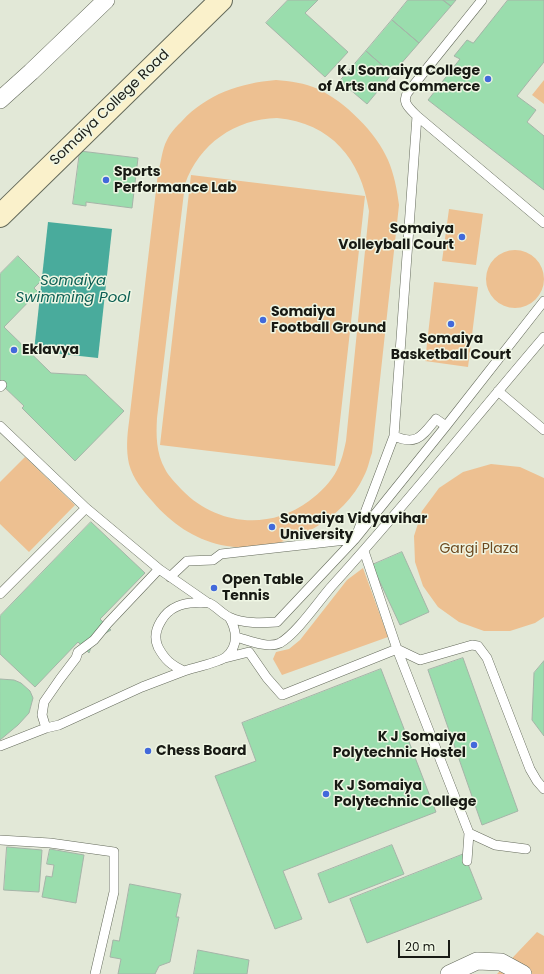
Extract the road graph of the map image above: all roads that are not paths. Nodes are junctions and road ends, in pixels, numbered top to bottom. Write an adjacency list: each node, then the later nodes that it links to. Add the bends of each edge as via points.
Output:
1 (106, 0): 4 (street)
2 (221, 0): 6 (street, Somaiya College Road)
3 (482, 0): 5 (lane, via 405,96 406,104)
4 (0, 100)
5 (417, 116): 7 (lane); 14 (lane)
6 (0, 216)
7 (544, 223)
8 (544, 301): 12 (lane)
9 (544, 337): 10 (lane)
10 (498, 391): 13 (lane); 17 (lane)
11 (0, 426): 15 (lane)
12 (446, 426): 14 (lane, via 436,419 418,439 406,440); 16 (lane)
13 (544, 430)
14 (394, 436): 16 (lane)
15 (86, 508): 18 (lane); 20 (lane)
16 (355, 539): 19 (lane, via 222,554 213,560 187,561); 22 (lane, via 277,622 248,622)
17 (364, 552): 23 (lane, via 279,644 266,645); 24 (lane)
18 (159, 569): 19 (lane); 27 (lane, via 94,640 78,652 73,663 44,702 42,715)
19 (170, 577): 21 (lane)
20 (0, 594)
21 (208, 603): 22 (lane); 26 (lane, via 182,604 169,611 158,625 157,645 170,664)
22 (229, 617): 23 (lane)
23 (236, 637): 25 (lane)
24 (397, 650): 25 (lane, via 282,696 249,652); 29 (lane, via 420,660 472,645 478,646 487,658 530,769); 30 (lane)
25 (225, 658): 26 (lane)
26 (184, 671): 27 (lane, via 59,725)
27 (46, 728): 28 (lane)
28 (2, 743)
29 (544, 789)
30 (469, 834): 32 (lane, via 495,845); 33 (lane)
31 (0, 840): 34 (lane, via 50,843 114,852 114,892)
32 (526, 849)
33 (467, 861)
34 (95, 974)
35 (449, 974): 36 (street, via 477,961 501,962)
36 (523, 974)

